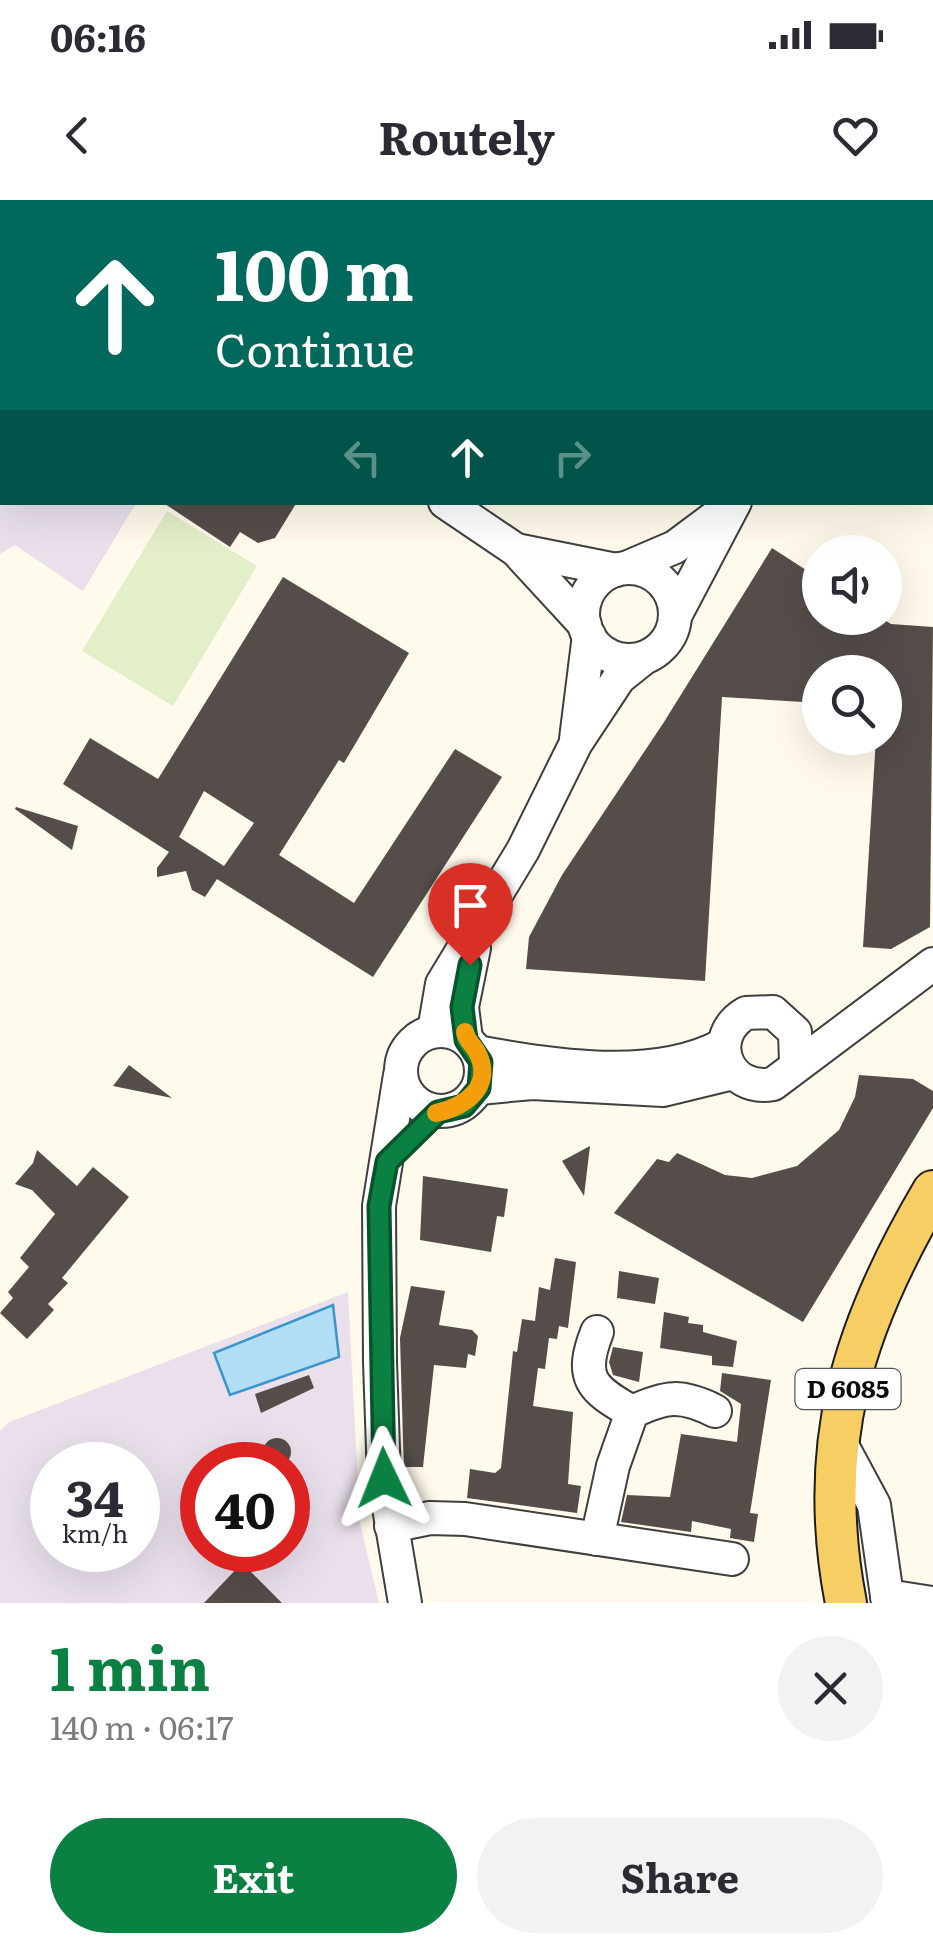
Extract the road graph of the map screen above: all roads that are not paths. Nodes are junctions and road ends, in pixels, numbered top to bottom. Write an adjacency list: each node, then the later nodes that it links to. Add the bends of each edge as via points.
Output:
1 (449, 505): 4 (street)
2 (730, 505): 5 (street, via 675,548)
3 (732, 505): 6 (street)
4 (516, 550): 5 (street); 7 (street)
5 (621, 569): 6 (street, via 658,579); 7 (street, via 586,598)
6 (675, 616): 8 (street, via 666,642)
7 (587, 630): 8 (street, via 606,654); 9 (street)
8 (644, 658): 9 (street, via 620,678)
9 (576, 743): 10 (street)
10 (478, 929): 14 (street, via 442,984); 15 (street, via 462,1007)
11 (933, 940): 13 (street, via 836,1012)
12 (933, 964): 17 (street)
13 (790, 1024): 16 (street, via 774,1012 746,1013 726,1032); 17 (street, via 798,1042)
14 (434, 1031): 15 (street); 18 (street, via 405,1052)
15 (472, 1046): 16 (street, via 535,1062 659,1067); 19 (street, via 482,1073)
16 (728, 1059): 17 (street, via 763,1086 783,1079); 19 (street, via 663,1090 532,1083)
17 (796, 1063)
18 (400, 1075): 20 (street, via 412,1100); 21 (street)
19 (479, 1088): 20 (street, via 464,1106)
20 (438, 1112): 21 (street)
21 (387, 1162): 27 (street, via 379,1206 380,1362)
22 (933, 1191): 26 (main road, D 6085, via 865,1322)
23 (597, 1332): 25 (street, via 588,1378)
24 (715, 1411): 25 (street, via 688,1397 667,1396)
25 (632, 1412): 28 (street)
26 (838, 1438): 30 (street, via 874,1506); 32 (main road, D 6085, via 836,1518)
27 (391, 1526): 28 (street, via 465,1520); 31 (street)
28 (597, 1539): 29 (street)
29 (732, 1560)
30 (887, 1599): 33 (street)
31 (405, 1603)
32 (846, 1603)
33 (930, 1603)

